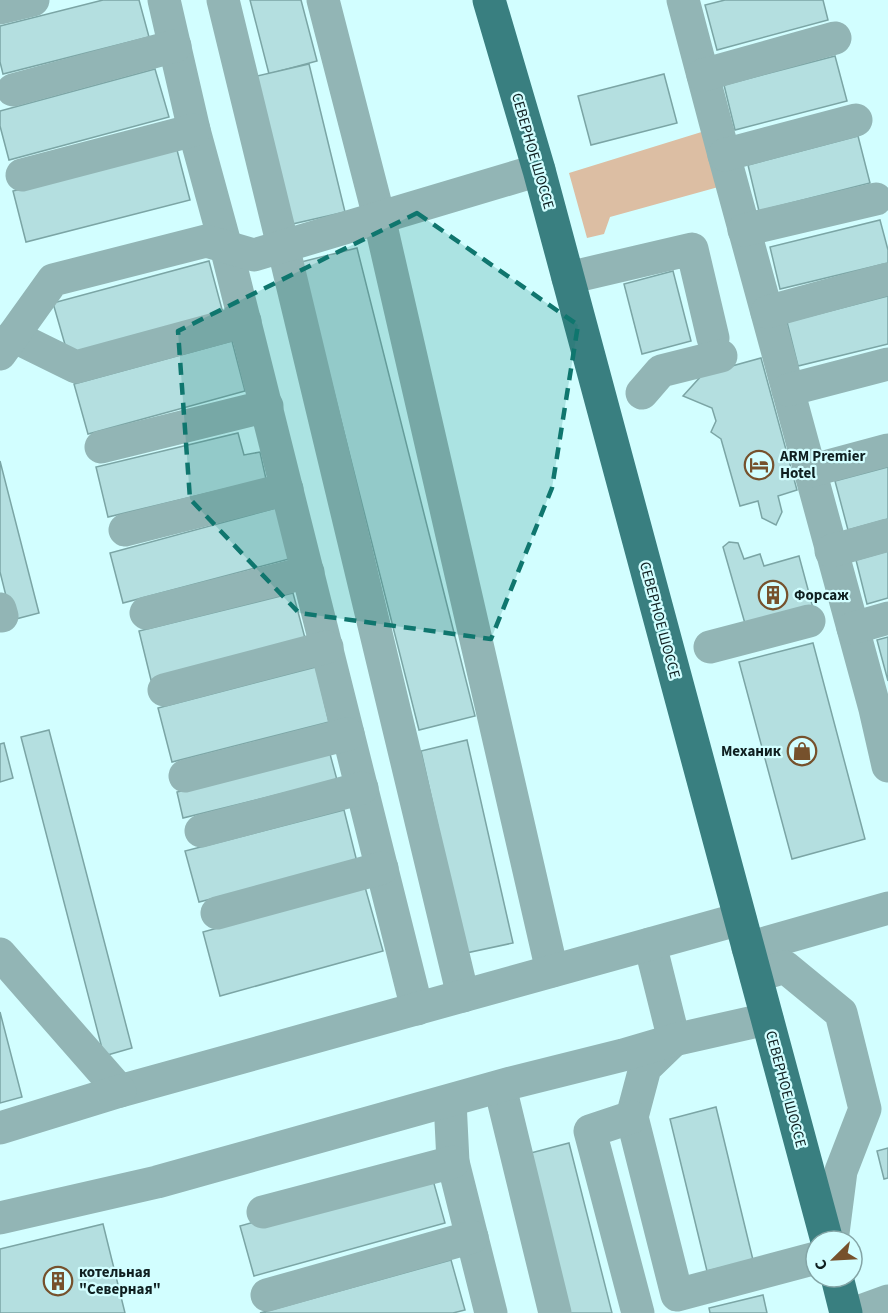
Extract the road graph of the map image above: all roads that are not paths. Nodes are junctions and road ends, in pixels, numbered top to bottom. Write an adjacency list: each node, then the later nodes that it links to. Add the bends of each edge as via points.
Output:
1 (33, 0): 7 (lane)
2 (164, 0): 9 (lane)
3 (223, 0): 20 (lane)
4 (323, 0): 18 (lane)
5 (489, 0): 15 (main road, СЕВЕРНОЕ ШОССЕ)
6 (683, 0): 10 (lane)
7 (0, 9)
8 (835, 38): 10 (lane)
9 (175, 46): 11 (lane); 13 (lane)
10 (703, 75): 14 (lane)
11 (13, 90)
12 (856, 120): 14 (lane)
13 (194, 130): 16 (lane); 21 (lane)
14 (724, 155): 19 (lane)
15 (539, 170): 18 (lane); 22 (main road, СЕВЕРНОЕ ШОССЕ)
16 (22, 175)
17 (876, 199): 19 (lane)
18 (379, 218): 20 (lane); 58 (lane)
19 (744, 230): 24 (lane)
20 (284, 246): 21 (lane, via 254,255); 59 (lane)
21 (226, 247): 25 (lane); 26 (lane, via 207,241 53,280)
22 (568, 278): 29 (main road, СЕВЕРНОЕ ШОССЕ); 29 (lane, via 692,249 717,347 661,371 643,398)
23 (888, 279): 24 (lane)
24 (767, 312): 28 (lane)
25 (245, 321): 26 (lane, via 76,367); 30 (lane)
26 (6, 345)
27 (888, 364): 28 (lane)
28 (788, 390): 33 (lane)
29 (601, 404): 44 (main road, СЕВЕРНОЕ ШОССЕ)
30 (267, 406): 31 (lane); 34 (lane)
31 (101, 447)
32 (888, 450): 33 (lane)
33 (810, 471): 37 (lane)
34 (287, 489): 35 (lane); 38 (lane)
35 (125, 530)
36 (888, 535): 37 (lane)
37 (831, 551): 42 (lane)
38 (308, 572): 39 (lane); 43 (lane)
39 (146, 613)
40 (888, 618): 42 (lane)
41 (809, 621): 44 (lane, via 707,636)
42 (853, 628): 46 (lane)
43 (327, 647): 45 (lane); 47 (lane)
44 (670, 659): 56 (main road, СЕВЕРНОЕ ШОССЕ)
45 (164, 690)
46 (881, 707): 48 (lane)
47 (348, 734): 49 (lane); 50 (lane)
48 (888, 766)
49 (185, 776)
50 (362, 788): 51 (lane); 52 (lane)
51 (201, 831)
52 (382, 868): 54 (lane); 60 (lane)
53 (888, 908): 56 (lane)
54 (218, 913)
55 (650, 944): 56 (lane); 58 (lane); 62 (lane)
56 (748, 948): 61 (main road, СЕВЕРНОЕ ШОССЕ); 72 (lane, via 785,967 841,1013 865,1109 841,1171)
57 (0, 954): 64 (lane)
58 (552, 971): 59 (lane)
59 (463, 996): 60 (lane)
60 (417, 1009): 64 (lane)
61 (767, 1019): 62 (lane); 71 (main road, СЕВЕРНОЕ ШОССЕ)
62 (674, 1040): 63 (lane); 66 (lane, via 645,1068)
63 (500, 1087): 65 (lane); 79 (lane)
64 (120, 1091): 67 (lane)
65 (450, 1101): 68 (lane); 70 (lane, via 157,1182)
66 (632, 1117): 74 (lane, via 677,1295); 80 (lane, via 591,1131)
67 (0, 1128)
68 (453, 1162): 69 (lane); 73 (lane)
69 (263, 1212)
70 (0, 1218)
71 (824, 1229)
72 (834, 1229)
73 (472, 1237): 76 (lane); 78 (lane)
74 (804, 1261)
75 (840, 1289): 81 (main road)
76 (267, 1295)
77 (888, 1301): 82 (lane)
78 (491, 1313)
79 (555, 1313)
80 (638, 1313)
81 (846, 1313)
82 (855, 1313)

